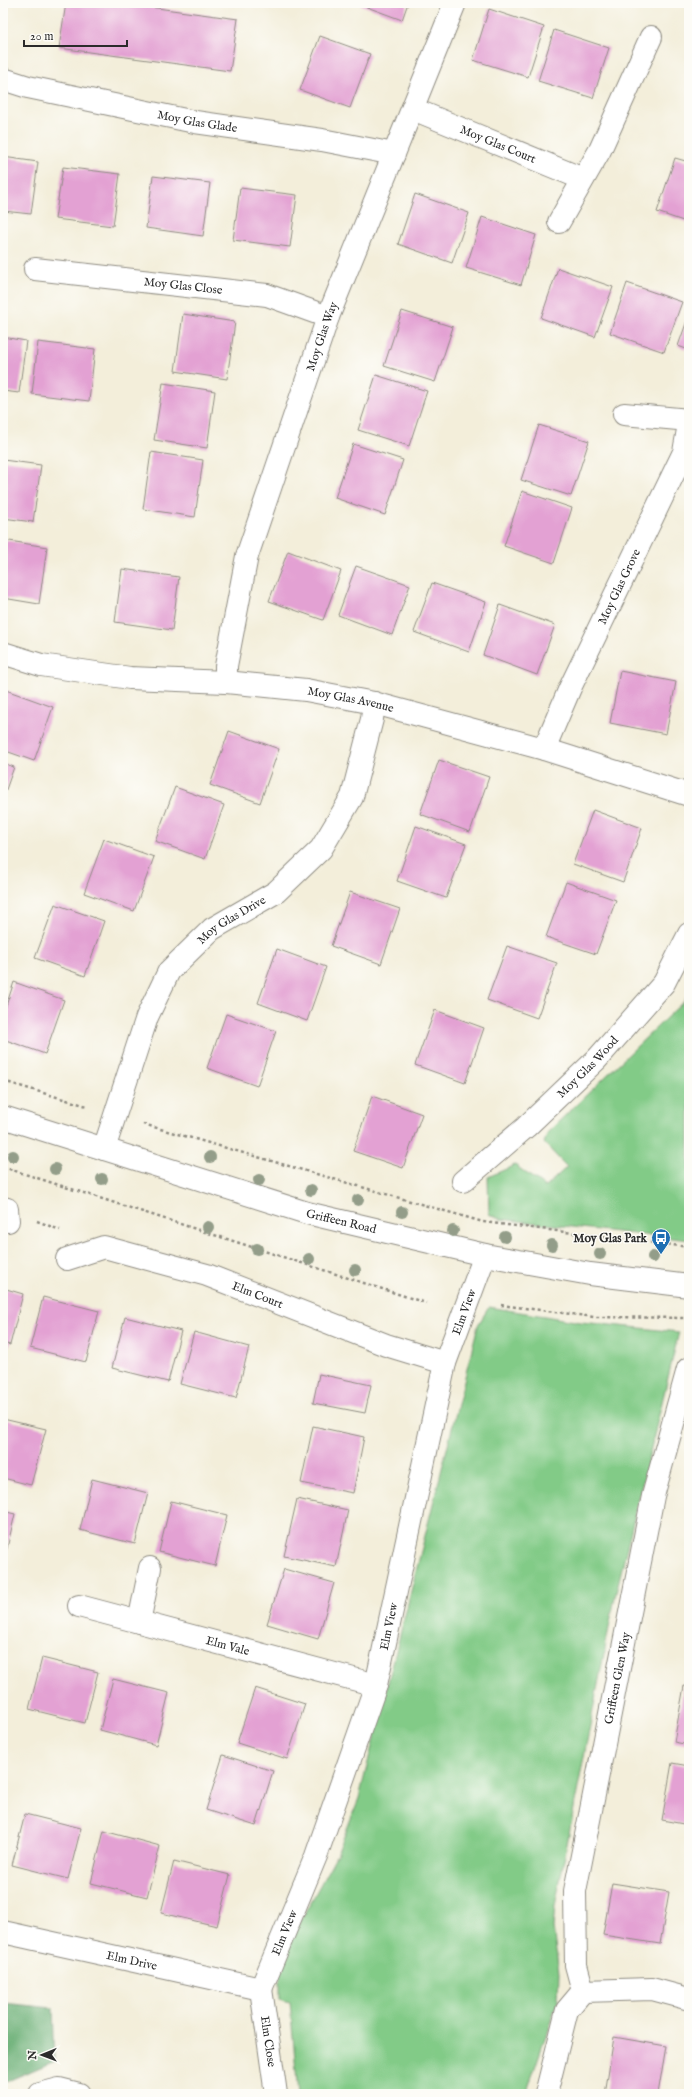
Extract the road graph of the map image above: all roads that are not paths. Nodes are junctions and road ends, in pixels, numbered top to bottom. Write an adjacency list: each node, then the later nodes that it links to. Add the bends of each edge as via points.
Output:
1 (455, 3): 4 (street, Moy Glas Way)
2 (651, 37): 6 (street, via 600,150)
3 (3, 79): 5 (street, Moy Glas Glade, via 28,87 195,122 322,140)
4 (412, 109): 5 (street, Moy Glas Way); 6 (street, Moy Glas Court)
5 (394, 154): 9 (street, Moy Glas Way)
6 (583, 179): 7 (street)
7 (559, 222)
8 (35, 269): 9 (street, Moy Glas Close, via 267,295)
9 (328, 316): 14 (street, Moy Glas Way, via 247,556 226,666)
10 (624, 414): 11 (street)
11 (689, 420)
12 (689, 424): 16 (street, Moy Glas Grove, via 684,452 570,688)
13 (3, 653): 14 (street, Moy Glas Avenue, via 41,665 130,678)
14 (226, 682): 15 (street, Moy Glas Avenue, via 306,690)
15 (374, 703): 16 (street, Moy Glas Avenue); 20 (street, Moy Glas Drive, via 352,797 322,849 276,892 212,929 168,971 147,1017)
16 (544, 749): 17 (street, Moy Glas Avenue)
17 (689, 795)
18 (689, 934): 21 (street, Moy Glas Wood, via 664,983 597,1059 526,1127)
19 (3, 1117): 20 (street, Griffeen Road)
20 (104, 1149): 22 (street, Griffeen Road, via 307,1213)
21 (463, 1181)
22 (485, 1255): 24 (street, Griffeen Road, via 590,1274); 25 (street, Elm View)
23 (67, 1259): 25 (street, Elm Court, via 104,1247 207,1274 386,1345)
24 (689, 1286)
25 (445, 1363): 30 (street, Elm View)
26 (688, 1369): 33 (street, Griffeen Glen Way, via 653,1496 575,1891 576,1965)
27 (150, 1568): 29 (street)
28 (78, 1606): 29 (street, Elm Vale)
29 (139, 1622): 30 (street, Elm Vale)
30 (376, 1685): 32 (street, Elm View, via 316,1856)
31 (3, 1932): 32 (street, Elm Drive)
32 (261, 1989): 37 (street, Elm Close)
33 (583, 1991): 34 (street, via 652,1989); 38 (street, via 568,2010)
34 (689, 1999)
35 (40, 2094): 36 (street, via 59,2089)
36 (78, 2094)
37 (276, 2094)
38 (546, 2094)

